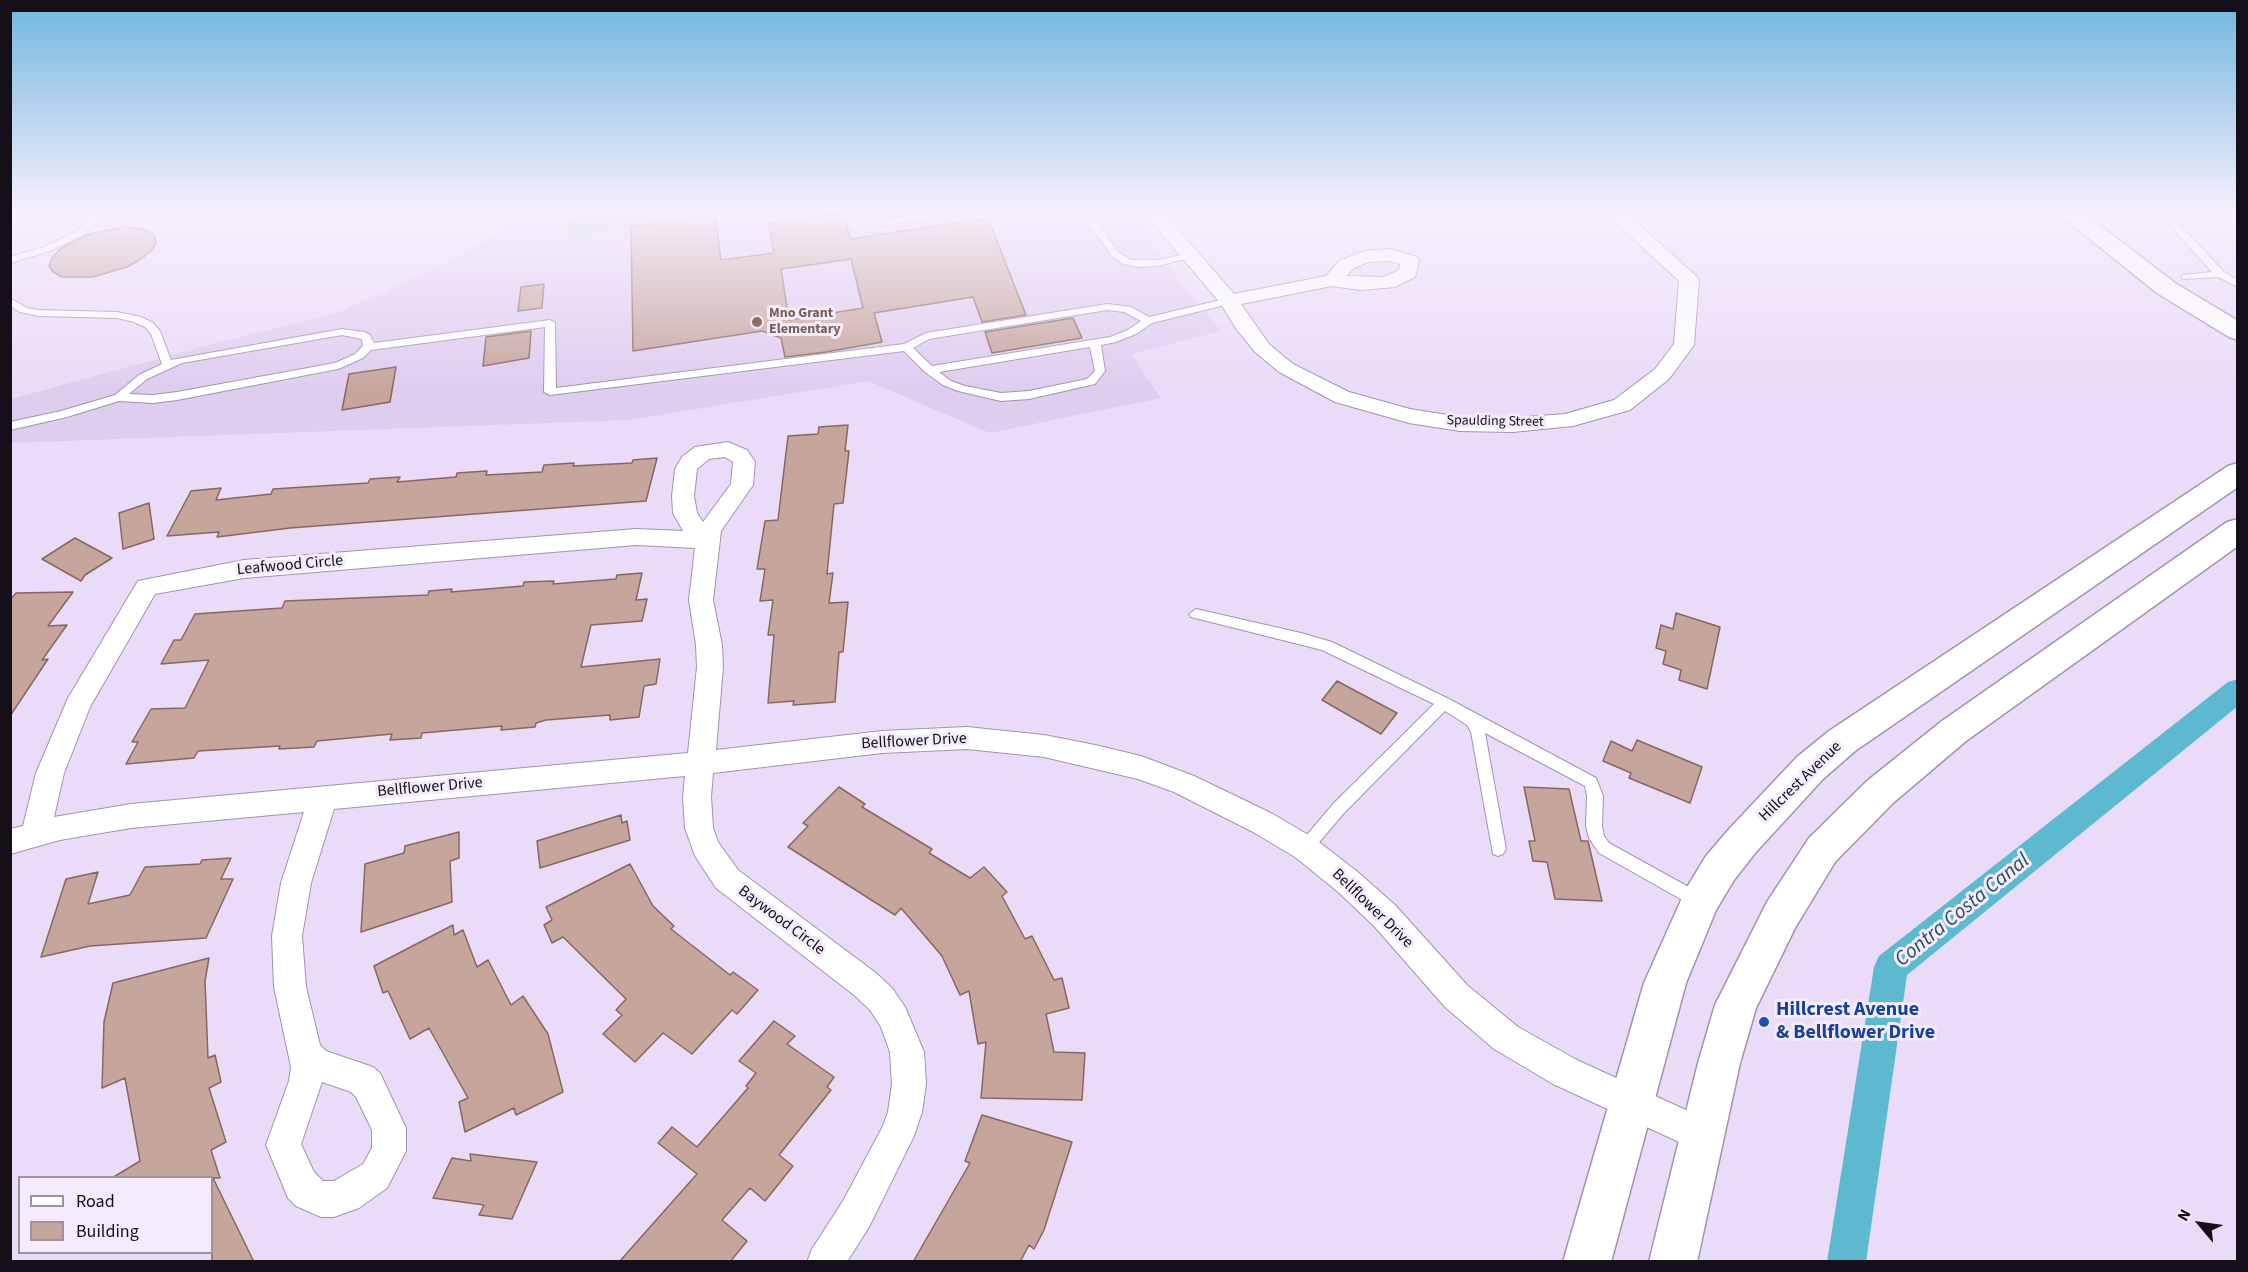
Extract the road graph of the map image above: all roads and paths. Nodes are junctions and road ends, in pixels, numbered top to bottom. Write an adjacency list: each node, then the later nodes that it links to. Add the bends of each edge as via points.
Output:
1 (1203, 270): 10 (street, Spaulding Street)
2 (1678, 270): 10 (street, Spaulding Street, via 1689,280 1684,345 1662,374 1622,405 1565,421 1513,425 1460,424 1408,416 1342,397 1286,368 1262,348)
3 (2143, 270): 14 (main road)
4 (2177, 270): 7 (main road)
5 (2217, 270): 6 (lane)
6 (2220, 274): 7 (lane); 9 (lane)
7 (2186, 277): 12 (main road)
8 (1332, 280): 10 (street)
9 (2238, 284)
10 (1229, 301): 13 (lane)
11 (10, 302): 18 (lane, via 38,313 137,319 156,333)
12 (2238, 313)
13 (1148, 321): 15 (lane, via 1121,337); 17 (lane, via 1128,309 1107,307 926,336)
14 (2238, 332)
15 (1095, 344): 19 (lane); 19 (lane, via 1100,371 1091,382 1039,393 1000,397 983,394 947,383)
16 (368, 347): 17 (lane, via 550,323 550,392); 18 (lane, via 366,337 342,332); 20 (lane, via 350,362 331,367 177,396)
17 (907, 347): 19 (lane)
18 (167, 363): 20 (lane)
19 (929, 370)
20 (119, 397): 21 (lane)
21 (10, 426)
22 (2238, 473): 33 (main road, Hillcrest Avenue, via 1842,741 1810,768 1743,840)
23 (2238, 530): 36 (main road, via 1954,731 1880,792 1822,850 1781,915 1736,1005)
24 (706, 540): 28 (street, Baywood Circle, via 701,600 710,667); 30 (street, Leafwood Circle, via 645,536 309,563 244,569 147,587 77,705)
25 (1196, 614): 26 (lane, via 1327,646)
26 (1444, 703): 27 (lane); 31 (lane, via 1339,808)
27 (1467, 716): 32 (lane, via 1478,731); 33 (lane, via 1585,778 1594,789 1594,826 1604,848)
28 (699, 763): 29 (street, Bellflower Drive); 31 (street, Bellflower Drive, via 932,738 1044,746 1141,768 1184,784); 37 (street, Baywood Circle, via 699,828 714,864 746,895 873,992 894,1018 908,1052 909,1084 897,1136 856,1214)
29 (323, 797): 30 (street, Bellflower Drive, via 131,816); 34 (street, via 304,850 287,936 290,987)
30 (23, 838)
31 (1305, 848): 35 (street, Bellflower Drive, via 1385,916 1481,1020 1534,1056)
32 (1498, 849)
33 (1700, 901): 35 (main road, Hillcrest Avenue, via 1665,983)
34 (306, 1055)
35 (1630, 1102): 36 (street, Bellflower Drive); 38 (main road, Hillcrest Avenue)
36 (1702, 1135): 39 (main road)
37 (825, 1262)
38 (1587, 1262)
39 (1672, 1262)

